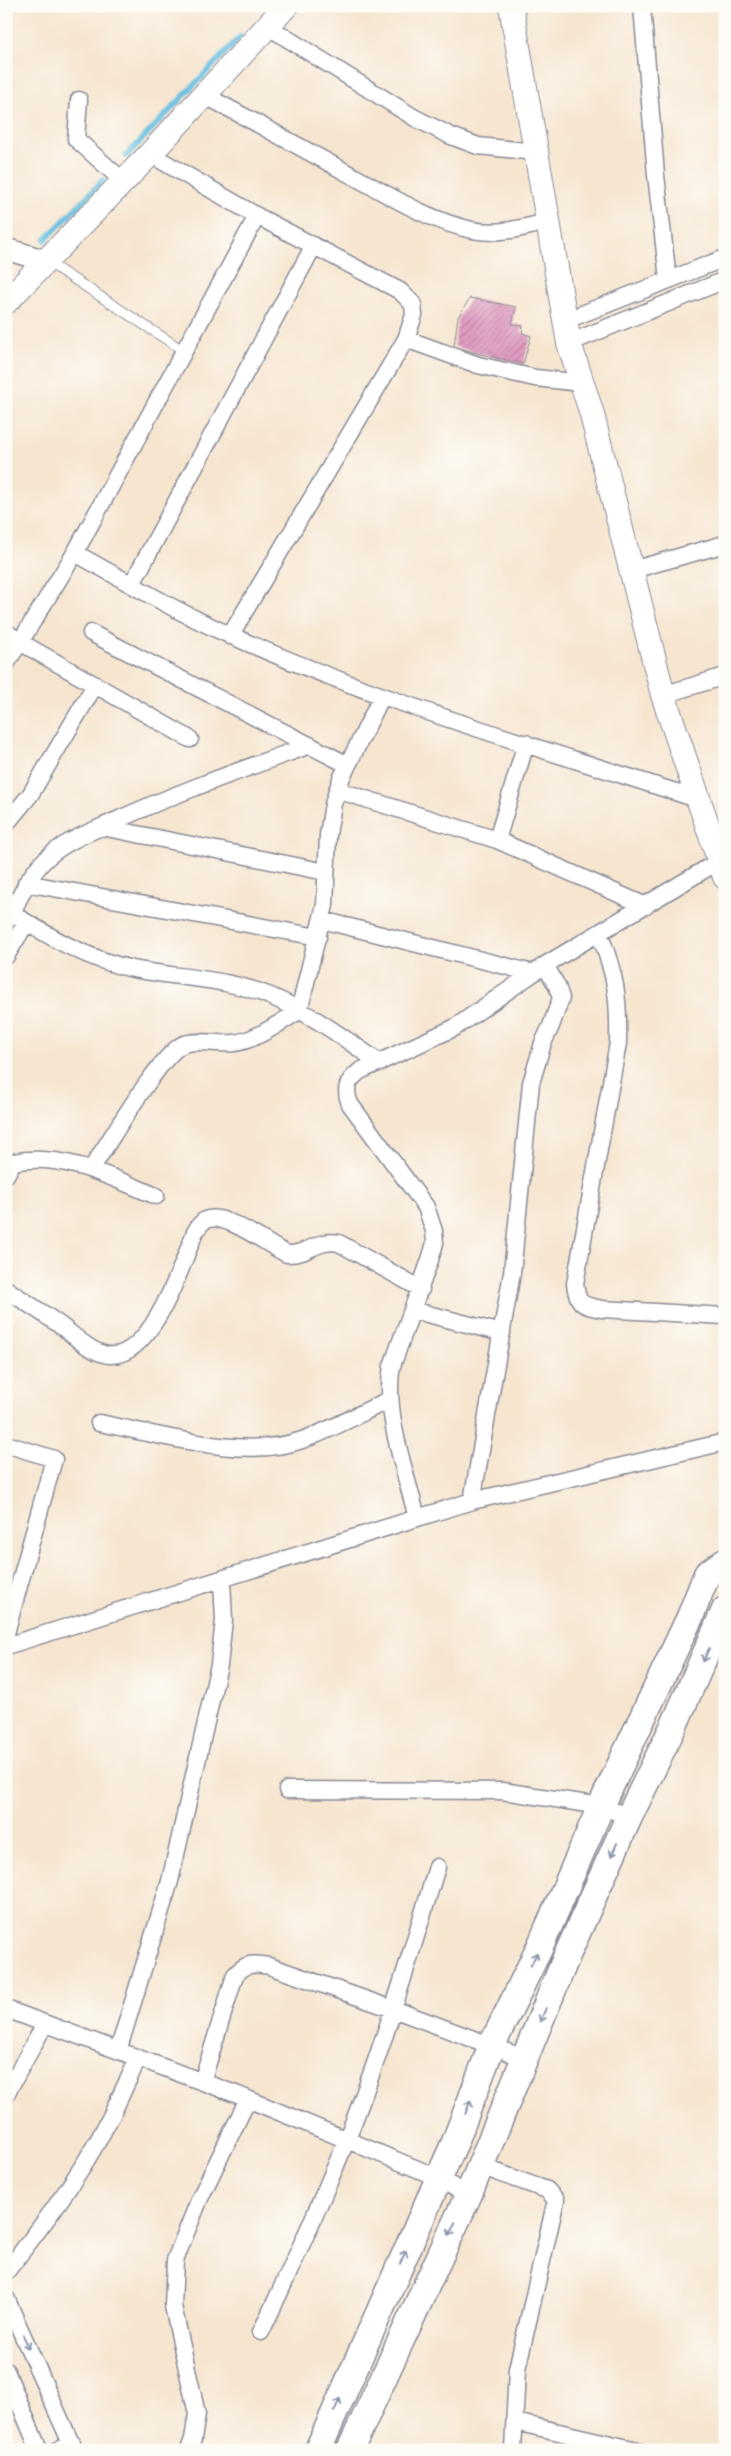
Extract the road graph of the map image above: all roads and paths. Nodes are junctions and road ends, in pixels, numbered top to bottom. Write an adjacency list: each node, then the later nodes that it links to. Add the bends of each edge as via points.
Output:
1 (286, 6): 4 (main road)
2 (511, 6): 7 (main road)
3 (642, 6): 16 (street)
4 (267, 26): 5 (main road); 7 (street, via 415,118 451,136 478,146)
5 (204, 94): 8 (main road); 11 (street, via 402,202 446,222 491,232)
6 (79, 100): 9 (street, via 76,139)
7 (535, 152): 11 (main road)
8 (150, 154): 9 (main road); 10 (street)
9 (123, 181): 15 (main road)
10 (257, 216): 12 (street); 21 (street)
11 (547, 222): 19 (main road)
12 (313, 246): 20 (street, via 408,297 413,304 414,315); 26 (street)
13 (6, 249): 15 (street)
14 (725, 258): 16 (street)
15 (46, 260): 18 (main road); 21 (lane)
16 (668, 279): 19 (street)
17 (725, 280): 19 (street)
18 (8, 298)
19 (567, 332): 22 (main road)
20 (406, 339): 22 (street, via 478,365 535,378); 29 (street)
21 (184, 351): 24 (street)
22 (582, 382): 25 (main road)
23 (725, 544): 25 (street)
24 (74, 553): 26 (street); 30 (street)
25 (632, 570): 34 (main road)
26 (132, 584): 29 (street)
27 (6, 632): 30 (street)
28 (91, 633): 38 (street)
29 (230, 636): 35 (street)
30 (20, 642): 31 (street); 33 (street)
31 (6, 664)
32 (725, 676): 34 (street)
33 (95, 685): 36 (street); 42 (street, via 30,795)
34 (663, 695): 41 (main road)
35 (382, 696): 37 (street); 39 (street)
36 (190, 739)
37 (526, 743): 41 (street); 44 (street)
38 (310, 745): 39 (street); 43 (street, via 189,789)
39 (348, 764): 40 (street)
40 (337, 790): 44 (street); 46 (street, via 328,835)
41 (697, 799): 45 (main road)
42 (6, 824)
43 (102, 827): 46 (street); 47 (street, via 49,856)
44 (497, 840): 48 (street)
45 (722, 869): 48 (street)
46 (326, 872): 50 (street)
47 (26, 884): 49 (street); 53 (street)
48 (646, 906): 52 (street)
49 (9, 912): 51 (street)
50 (322, 920): 53 (street); 55 (street)
51 (26, 923): 54 (street); 56 (street, via 52,939 99,959 132,968 232,984 270,996)
52 (599, 933): 55 (street); 64 (street, via 614,973 619,1014 618,1043 575,1284 578,1301 602,1309)
53 (318, 937): 56 (street)
54 (6, 956)
55 (539, 969): 57 (street, via 454,1028); 65 (street, via 557,986 560,998 531,1083 512,1272)
56 (299, 1011): 57 (street); 58 (street, via 235,1043 185,1043 175,1049 160,1066)
57 (380, 1063): 61 (street, via 352,1077 346,1094 350,1104 426,1206 432,1220 435,1243)
58 (92, 1169): 59 (street, via 50,1160 25,1160 13,1162); 60 (street)
59 (6, 1175)
60 (156, 1196)
61 (420, 1289): 62 (street, via 339,1243 328,1241 297,1254 287,1254 216,1218 201,1222 195,1232 165,1308 134,1345 121,1352 110,1355 90,1348); 63 (street)
62 (6, 1290)
63 (412, 1310): 65 (street); 66 (street, via 392,1366)
64 (725, 1316)
65 (502, 1333): 70 (street)
66 (389, 1400): 67 (street, via 302,1440 257,1448 213,1446); 71 (street)
67 (99, 1423)
68 (725, 1442): 70 (street)
69 (6, 1444): 75 (street, via 54,1459)
70 (472, 1501): 71 (street)
71 (417, 1518): 73 (street)
72 (725, 1561): 78 (main road, via 707,1574)
73 (222, 1580): 76 (street); 85 (street, via 224,1620 219,1665 170,1881)
74 (725, 1610): 79 (main road, one-way to 79)
75 (6, 1633)
76 (6, 1646)
77 (287, 1790): 78 (street, via 502,1791)
78 (601, 1806): 79 (street); 84 (main road, one-way to 78, via 539,1949)
79 (629, 1817): 87 (main road, one-way to 87)
80 (437, 1867): 81 (street)
81 (393, 2008): 84 (street); 88 (street, via 268,1966 254,1963 243,1966 235,1975); 91 (street)
82 (6, 2009): 83 (street)
83 (45, 2024): 85 (street); 89 (street)
84 (492, 2045): 87 (street); 93 (main road, one-way to 84)
85 (118, 2051): 86 (street)
86 (136, 2058): 88 (street); 95 (street, via 92,2152 50,2217)
87 (524, 2058): 92 (main road)
88 (202, 2082): 90 (street)
89 (6, 2094)
90 (248, 2099): 91 (street); 103 (street, via 200,2198 175,2260 173,2306 196,2414)
91 (347, 2140): 93 (street); 97 (street)
92 (480, 2166): 94 (main road); 99 (street, via 547,2190 556,2200 517,2369)
93 (439, 2178): 94 (street); 104 (main road, one-way to 93)
94 (468, 2196): 105 (main road, one-way to 105)
95 (8, 2264)
96 (6, 2298): 100 (street, one-way to 100)
97 (261, 2332)
98 (6, 2371): 102 (street)
99 (515, 2422): 101 (street); 106 (street)
100 (68, 2448)
101 (628, 2449)
102 (39, 2450)
103 (189, 2450)
104 (318, 2450)
105 (350, 2450)
106 (512, 2450)

